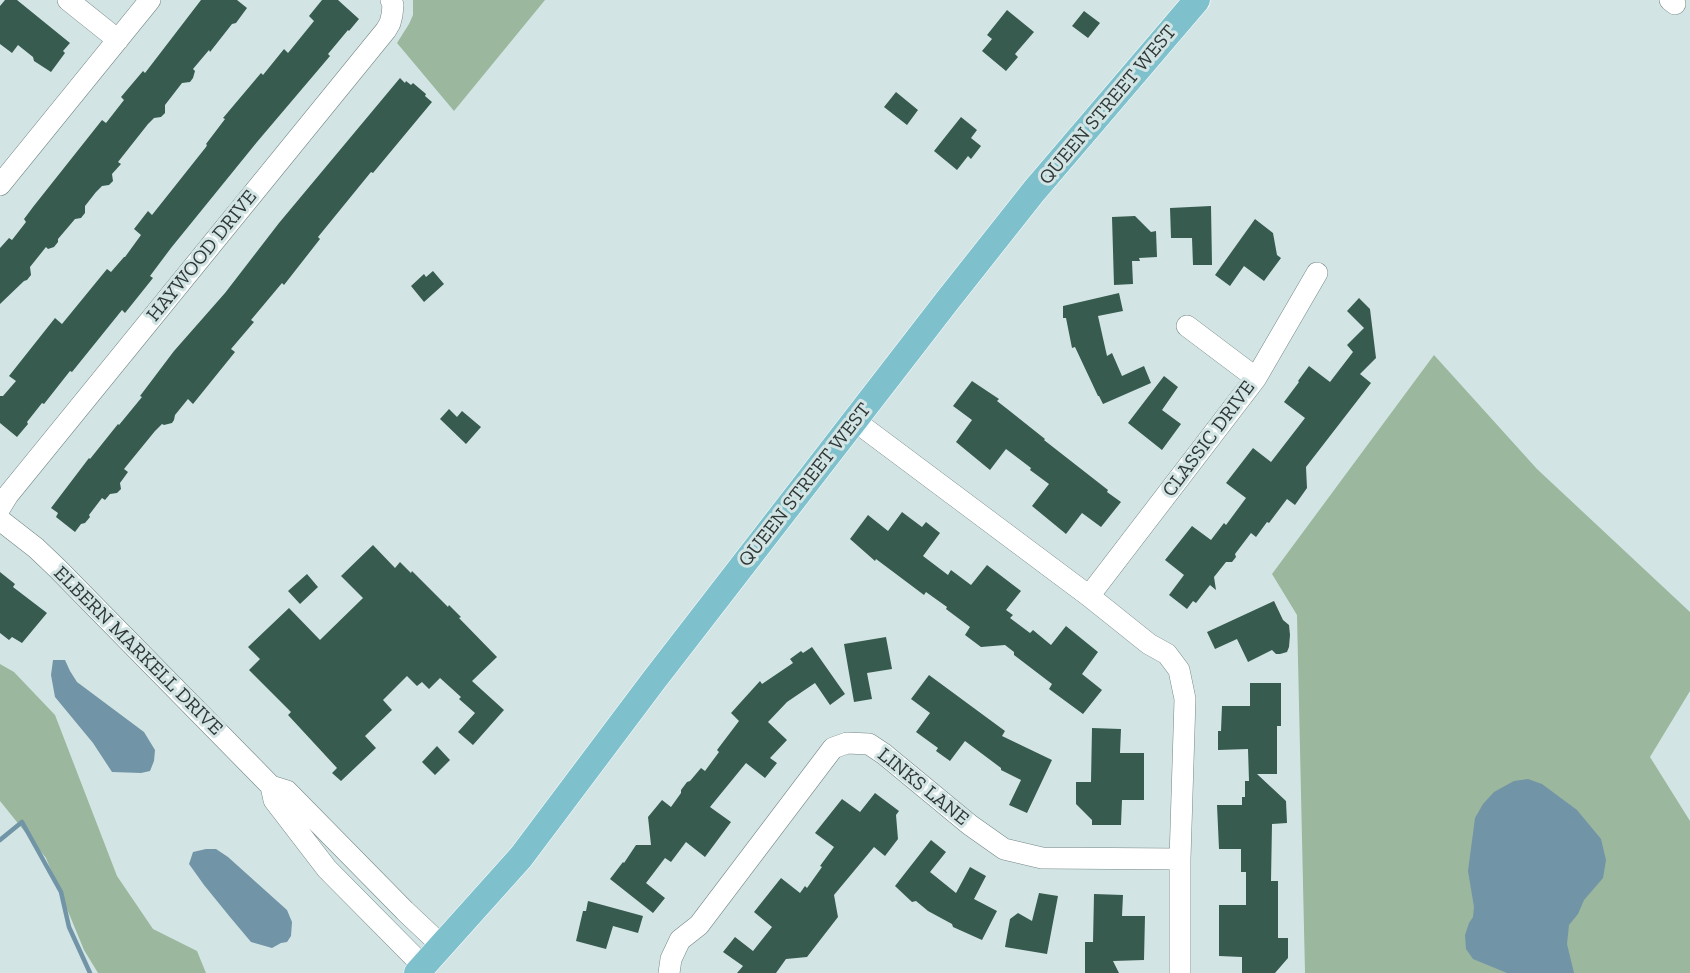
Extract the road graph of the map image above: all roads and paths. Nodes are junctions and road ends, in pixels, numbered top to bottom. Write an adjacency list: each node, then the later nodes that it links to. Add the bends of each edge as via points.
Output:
1 (68, 0): 5 (street)
2 (150, 0): 5 (street)
3 (392, 0): 11 (street, HAYWOOD DRIVE, via 386,30)
4 (1197, 0): 10 (main road, QUEEN STREET WEST, via 1034,191)
5 (118, 40): 6 (street)
6 (0, 185)
7 (1317, 273): 9 (street, CLASSIC DRIVE)
8 (1187, 326): 9 (street)
9 (1256, 378): 13 (street, CLASSIC DRIVE)
10 (855, 421): 13 (street); 16 (main road, QUEEN STREET WEST, via 521,857)
11 (0, 508)
12 (0, 520): 14 (street, ELBERN MARKELL DRIVE, via 57,568)
13 (1089, 596): 15 (street, via 1167,654 1179,670 1185,699)
14 (271, 786): 16 (street, ELBERN MARKELL DRIVE, via 287,791); 17 (street, ELBERN MARKELL DRIVE, via 274,800 327,869)
15 (1180, 859): 18 (street, LINKS LANE, via 1042,858 1004,849 869,744 847,743 834,748 699,925 680,940 670,958); 19 (street)
16 (441, 945): 17 (main road, QUEEN STREET WEST)
17 (420, 969)
18 (669, 973)
19 (1180, 973)

